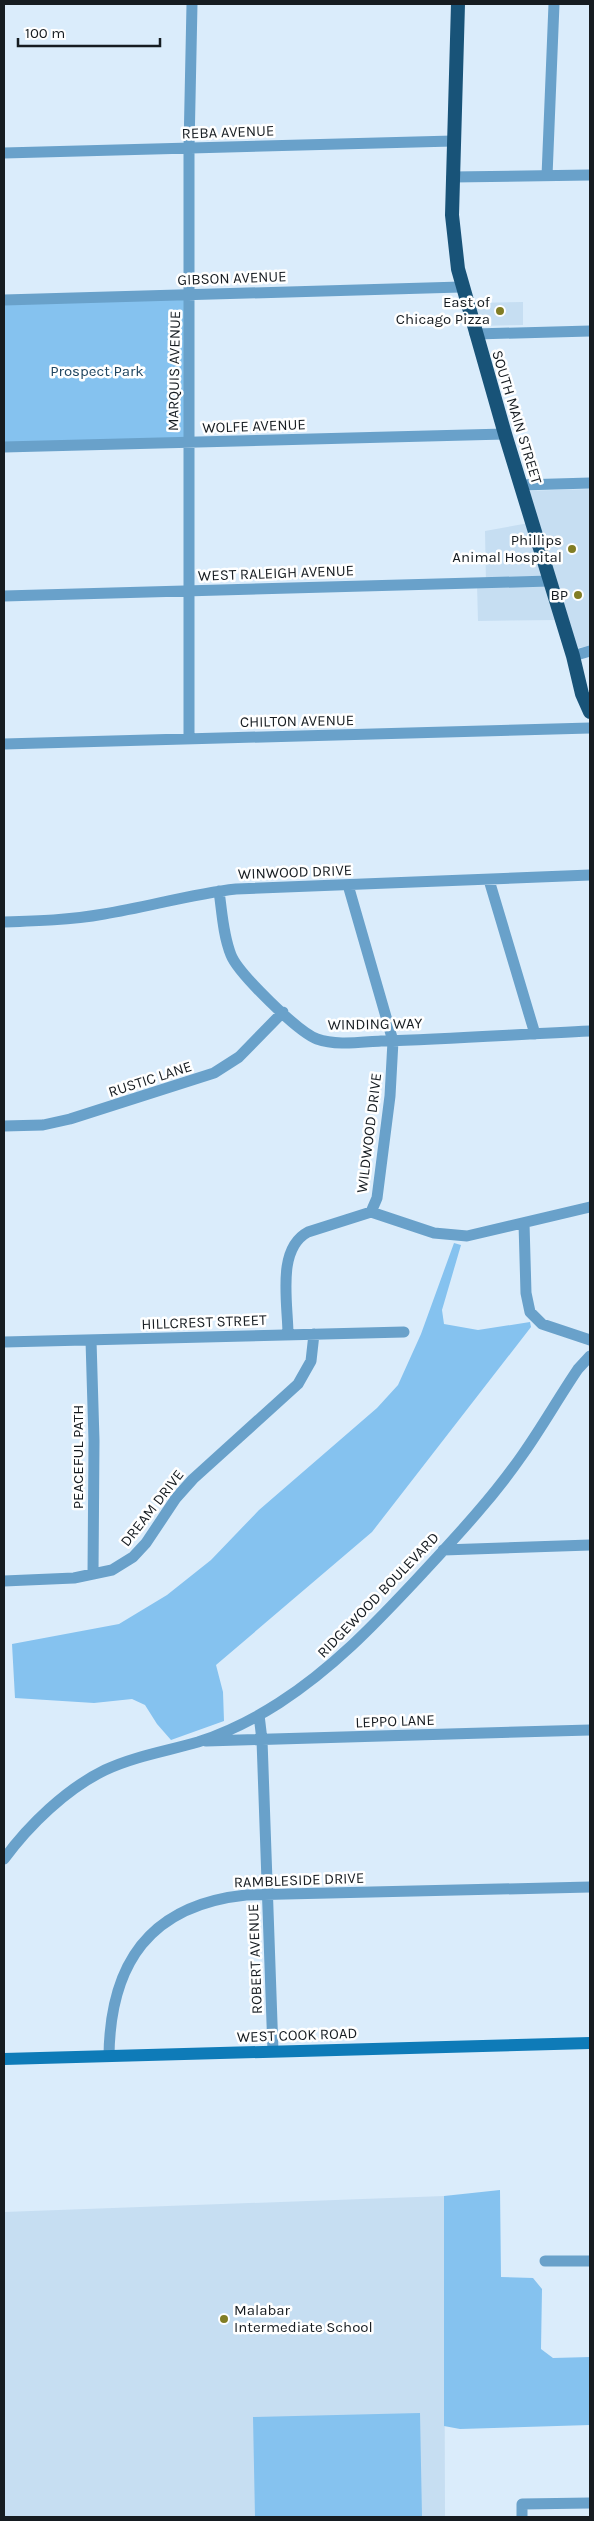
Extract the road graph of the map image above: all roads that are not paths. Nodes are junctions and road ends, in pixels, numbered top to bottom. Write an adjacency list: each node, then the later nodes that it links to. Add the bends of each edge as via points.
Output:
1 (192, 4): 5 (street, MARQUIS AVENUE)
2 (458, 4): 4 (highway, SOUTH MAIN STREET)
3 (554, 4): 8 (street)
4 (453, 141): 5 (street, REBA AVENUE); 9 (highway, SOUTH MAIN STREET)
5 (190, 148): 6 (street, REBA AVENUE); 11 (street, MARQUIS AVENUE)
6 (4, 153)
7 (590, 175): 8 (street)
8 (547, 176): 9 (street)
9 (452, 177): 10 (highway, SOUTH MAIN STREET, via 454,243)
10 (461, 287): 11 (street, GIBSON AVENUE); 14 (highway, SOUTH MAIN STREET)
11 (190, 294): 12 (street, GIBSON AVENUE); 16 (street, MARQUIS AVENUE)
12 (4, 300)
13 (590, 331): 14 (street)
14 (475, 334): 15 (highway, SOUTH MAIN STREET)
15 (504, 434): 16 (street, WOLFE AVENUE); 19 (highway, SOUTH MAIN STREET)
16 (188, 442): 17 (street, WOLFE AVENUE); 21 (street, MARQUIS AVENUE)
17 (4, 447)
18 (590, 483): 19 (street)
19 (520, 485): 20 (highway, SOUTH MAIN STREET)
20 (549, 581): 21 (street, WEST RALEIGH AVENUE); 24 (highway, SOUTH MAIN STREET)
21 (188, 591): 22 (street, WEST RALEIGH AVENUE); 28 (street, MARQUIS AVENUE)
22 (4, 596)
23 (590, 651): 24 (street)
24 (573, 656): 25 (highway, SOUTH MAIN STREET); 26 (highway, SOUTH MAIN STREET)
25 (590, 687)
26 (590, 712)
27 (590, 728): 28 (street, CHILTON AVENUE)
28 (188, 738): 29 (street, CHILTON AVENUE)
29 (4, 744)
30 (590, 874): 31 (street, WINWOOD DRIVE)
31 (489, 880): 32 (street, WINWOOD DRIVE); 37 (street)
32 (348, 885): 33 (street, WINWOOD DRIVE); 38 (street, WILDWOOD DRIVE)
33 (219, 891): 34 (street, WINWOOD DRIVE, via 103,914 40,922); 35 (street, WINDING WAY, via 231,955 245,976)
34 (4, 922)
35 (283, 1012): 38 (street, WINDING WAY, via 317,1039); 39 (street, RUSTIC LANE, via 239,1057 214,1073 70,1119 43,1125)
36 (590, 1031): 37 (street, WINDING WAY)
37 (535, 1034): 38 (street, WINDING WAY)
38 (393, 1041): 41 (street, WILDWOOD DRIVE, via 378,1198)
39 (4, 1126)
40 (590, 1206): 42 (street)
41 (371, 1212): 42 (street, via 444,1235 467,1236); 45 (street, WILDWOOD DRIVE, via 308,1232 290,1249 287,1268)
42 (524, 1223): 47 (street, via 526,1293 530,1312 542,1324)
43 (404, 1332): 44 (street, HILLCREST STREET)
44 (314, 1334): 45 (street, HILLCREST STREET); 52 (street, DREAM DRIVE, via 311,1361 293,1390 193,1479 141,1550 124,1564)
45 (288, 1335): 46 (street, HILLCREST STREET)
46 (91, 1340): 48 (street, HILLCREST STREET); 52 (street, PEACEFUL PATH)
47 (590, 1340)
48 (4, 1342)
49 (590, 1357): 51 (street, RIDGEWOOD BOULEVARD, via 511,1470)
50 (590, 1545): 51 (street)
51 (444, 1550): 54 (street, RIDGEWOOD BOULEVARD, via 334,1664)
52 (93, 1574): 53 (street, DREAM DRIVE, via 62,1580)
53 (4, 1581)
54 (259, 1715): 56 (street, ROBERT AVENUE); 57 (street, RIDGEWOOD BOULEVARD)
55 (590, 1730): 56 (street, LEPPO LANE)
56 (262, 1740): 57 (street, LEPPO LANE); 60 (street, ROBERT AVENUE)
57 (200, 1741): 58 (street, RIDGEWOOD BOULEVARD, via 140,1758 97,1775 41,1818)
58 (4, 1860)
59 (590, 1887): 60 (street, RAMBLESIDE DRIVE)
60 (268, 1895): 62 (street, ROBERT AVENUE); 63 (street, RAMBLESIDE DRIVE, via 217,1898 192,1906 168,1920 143,1944 127,1966 117,1991)
61 (590, 2043): 62 (main road, WEST COOK ROAD)
62 (273, 2052): 63 (main road, WEST COOK ROAD)
63 (109, 2056): 64 (main road, WEST COOK ROAD)
64 (4, 2059)
65 (545, 2261): 66 (street)
66 (590, 2261)
67 (590, 2503): 68 (street, via 522,2504)
68 (522, 2517)

